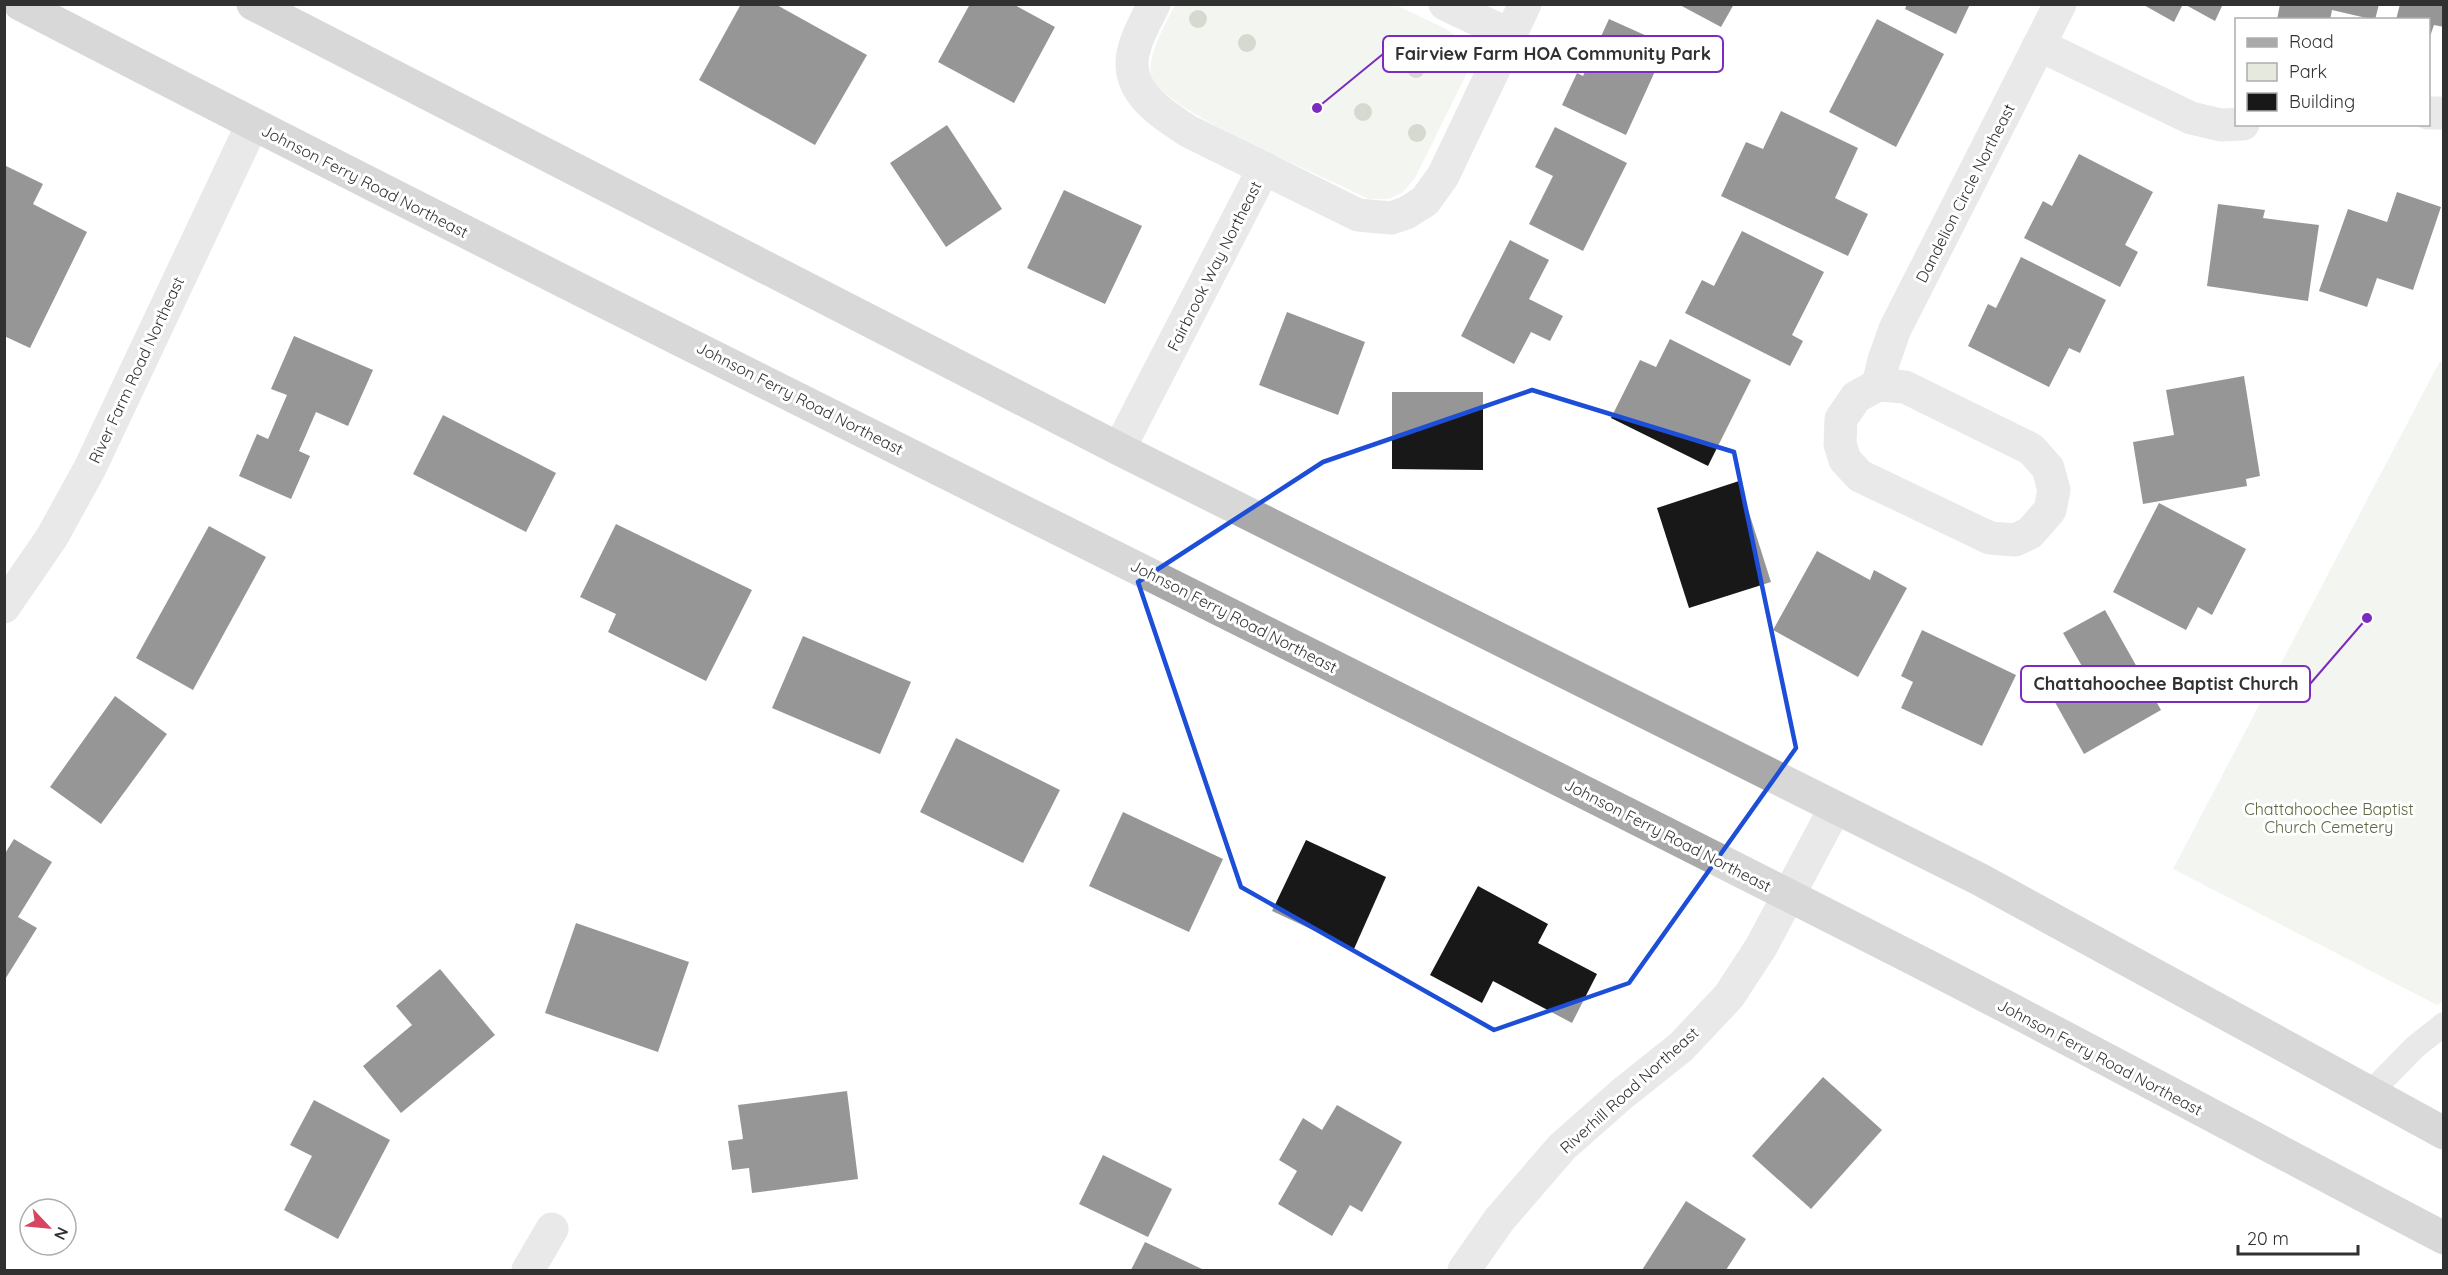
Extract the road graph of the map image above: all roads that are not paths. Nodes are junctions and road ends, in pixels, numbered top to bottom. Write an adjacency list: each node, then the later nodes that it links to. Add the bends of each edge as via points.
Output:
1 (20, 4): 10 (main road, Johnson Ferry Road Northeast)
2 (253, 4): 13 (main road)
3 (1154, 4): 11 (street, Fairbrook Way Northeast, via 1135,44 1132,74 1143,97 1188,131)
4 (1445, 4): 7 (street)
5 (1525, 4): 7 (street)
6 (2061, 4): 8 (street, Dandelion Circle Northeast)
7 (1510, 36): 11 (street, via 1443,176 1425,201 1406,213 1391,218 1358,215)
8 (2039, 45): 9 (street, via 2192,118); 12 (street, Dandelion Circle Northeast, via 1895,329)
9 (2235, 124)
10 (252, 125): 14 (street, River Farm Road Northeast, via 90,468 52,537); 16 (main road, Johnson Ferry Road Northeast)
11 (1264, 168): 13 (street, Fairbrook Way Northeast)
12 (1878, 385): 12 (street, via 1905,387 2031,449 2048,468 2054,490 2050,510 2030,534 2015,540 1990,538 1860,476 1845,460 1840,444 1841,419 1856,397)
13 (1119, 449): 15 (main road)
14 (4, 607)
15 (1835, 808): 16 (street, Riverhill Road Northeast); 18 (main road, via 1979,879)
16 (1789, 895): 21 (main road, Johnson Ferry Road Northeast); 23 (street, Riverhill Road Northeast, via 1729,996 1681,1047 1562,1147 1499,1220)
17 (2444, 1024): 18 (lane)
18 (2370, 1093): 19 (main road)
19 (2444, 1133)
20 (552, 1229): 22 (street)
21 (2444, 1238)
22 (528, 1270)
23 (1464, 1270)

